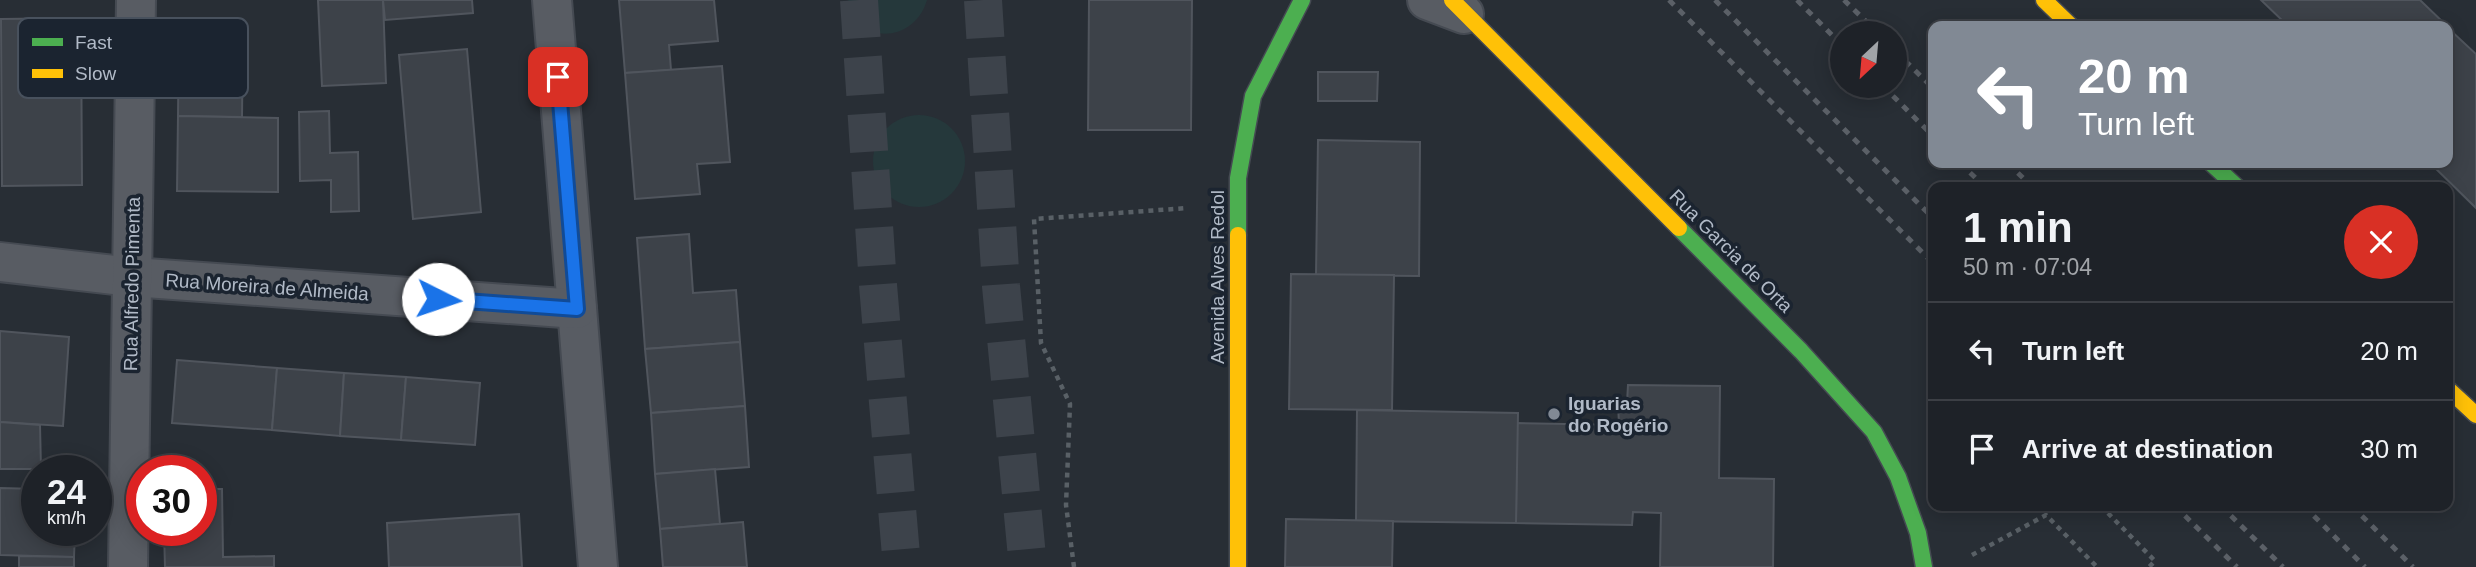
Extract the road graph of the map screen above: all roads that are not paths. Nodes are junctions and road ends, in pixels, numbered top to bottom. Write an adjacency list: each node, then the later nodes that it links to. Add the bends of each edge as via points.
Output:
1 (136, 0): 7 (street, Rua Alfredo Pimenta)
2 (552, 0): 14 (street)
3 (1302, 0): 19 (street, Avenida Alves Redol, via 1253,96 1238,178)
4 (1427, 0): 6 (street)
5 (2044, 0): 8 (street)
6 (1458, 7): 20 (street, Rua Garcia de Orta, via 1791,341 1874,432 1898,477 1918,533)
7 (136, 18)
8 (2066, 21)
9 (135, 98): 13 (street, Rua Alfredo Pimenta)
10 (2216, 168): 11 (street)
11 (2232, 182)
12 (0, 262): 13 (street, Rua Moreira de Almeida)
13 (132, 277): 14 (street, Rua Moreira de Almeida); 17 (street, Rua Alfredo Pimenta)
14 (577, 309): 18 (street)
15 (2453, 394): 16 (street)
16 (2476, 415)
17 (128, 567)
18 (598, 567)
19 (1238, 567)
20 (1924, 567)

